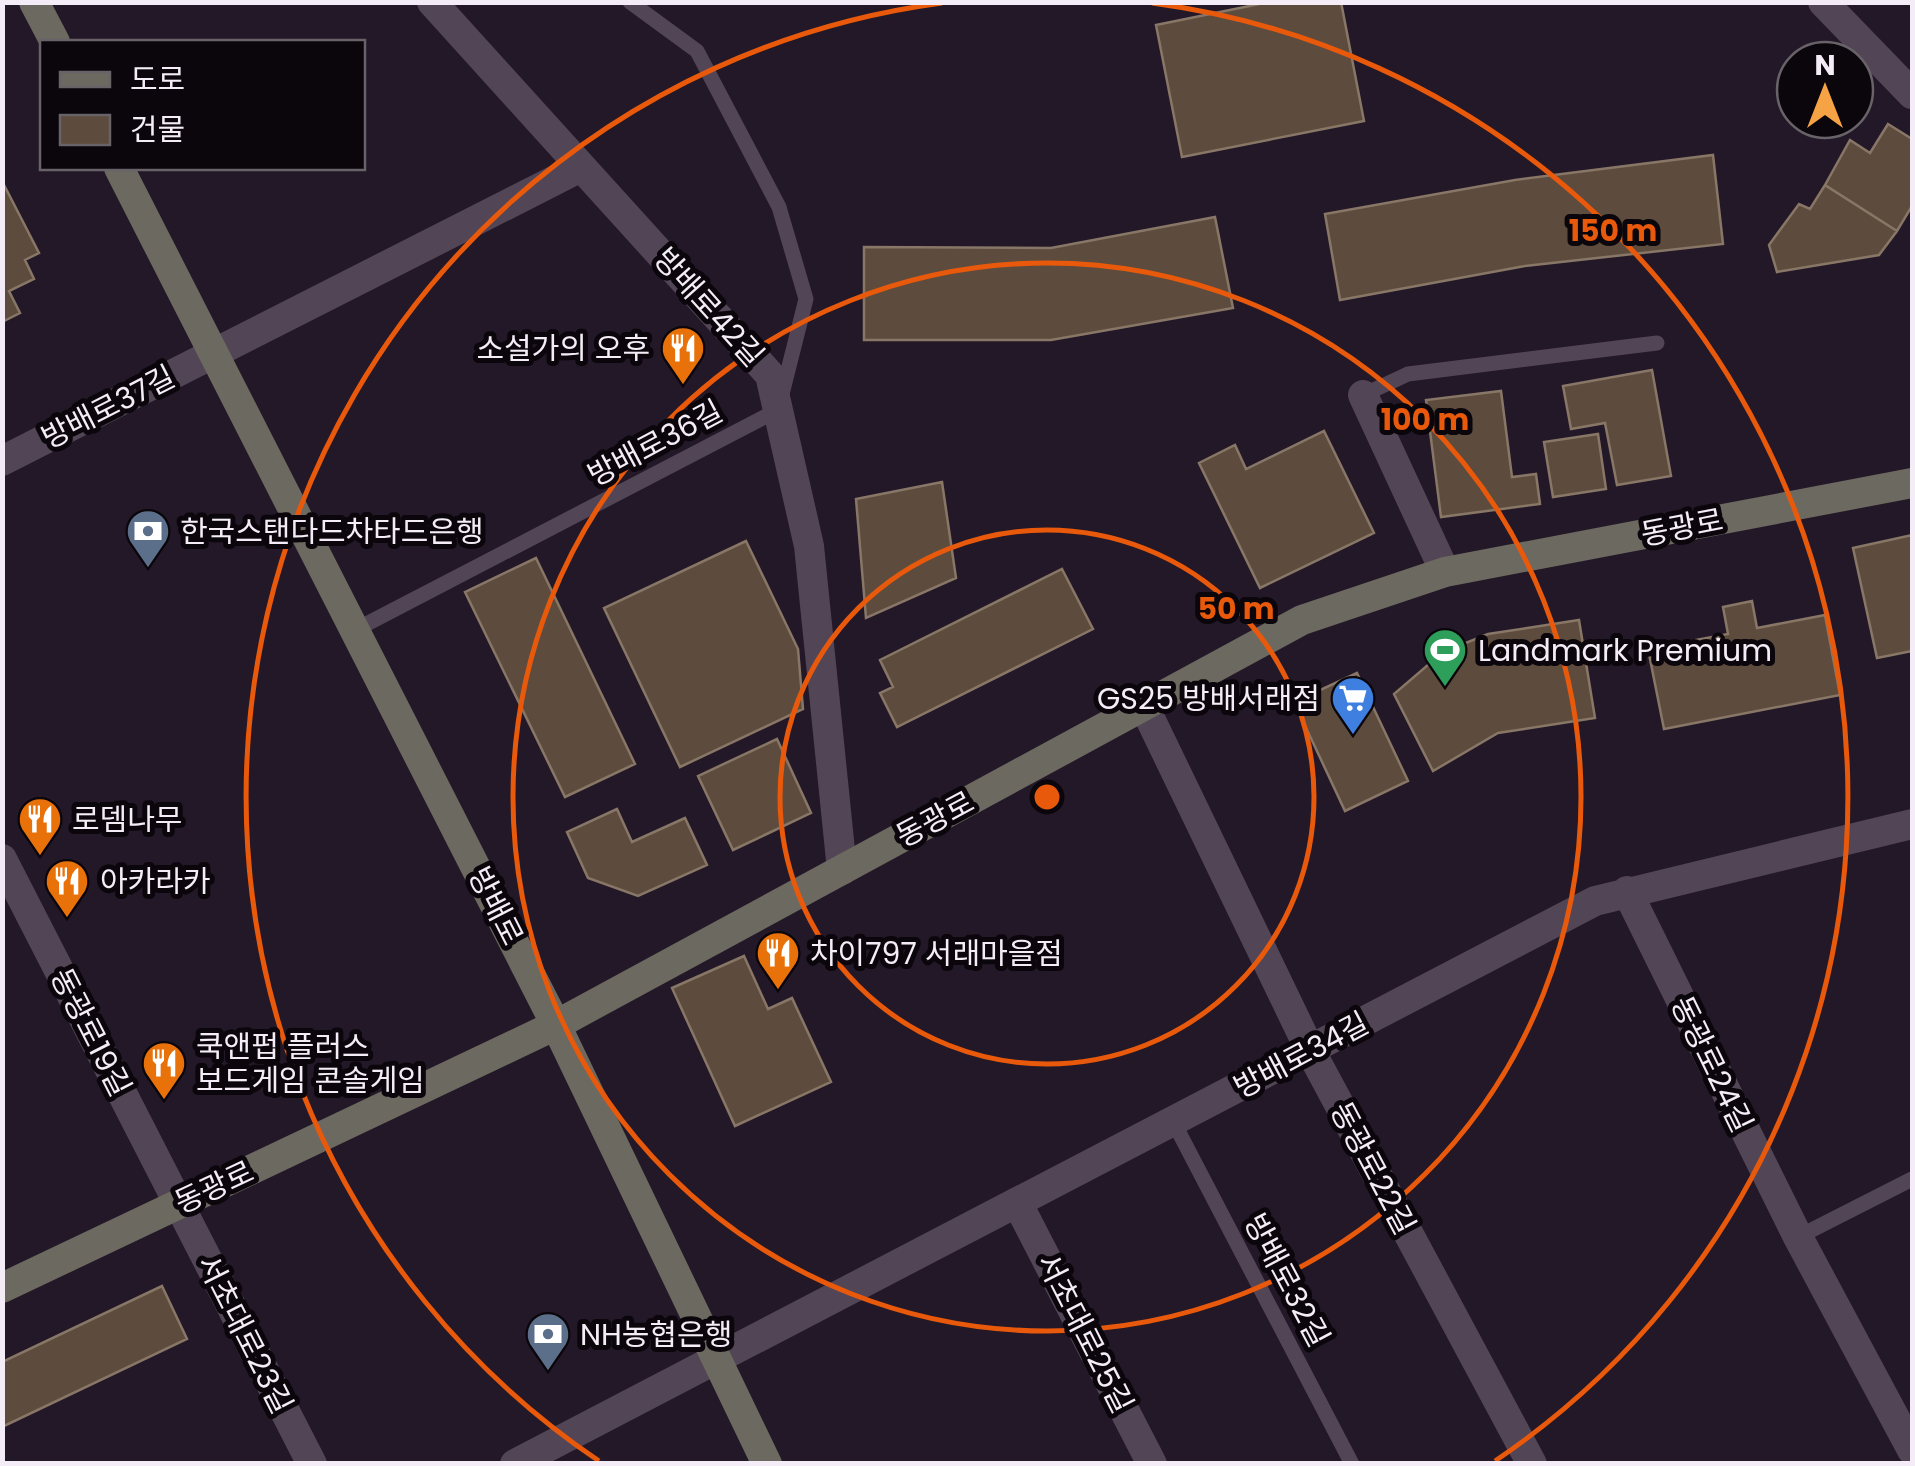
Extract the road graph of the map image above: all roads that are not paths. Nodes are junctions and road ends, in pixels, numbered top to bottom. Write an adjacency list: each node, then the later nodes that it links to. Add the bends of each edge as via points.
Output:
1 (34, 2): 5 (street)
2 (432, 2): 7 (street, 방배로42길)
3 (630, 2): 12 (lane, via 697,51 779,207 806,299)
4 (1823, 2): 6 (street)
5 (54, 40)
6 (1912, 94)
7 (581, 167): 10 (street); 12 (street, 방배로42길, via 770,375)
8 (119, 170): 10 (street, 방배로)
9 (1658, 343): 11 (lane, via 1408,374)
10 (214, 354): 13 (street, 방배로37길); 16 (street, 방배로)
11 (1363, 395): 15 (street)
12 (778, 410): 16 (lane, 방배로36길); 19 (street, 방배로42길, via 809,546)
13 (2, 462)
14 (1912, 483): 15 (street, 동광로)
15 (1445, 572): 17 (street, 동광로, via 1302,620)
16 (355, 630): 22 (street, 방배로)
17 (1144, 706): 19 (street, 동광로); 23 (street, 동광로22길)
18 (1912, 824): 21 (street, 방배로34길)
19 (842, 870): 22 (street, 동광로)
20 (7, 878): 27 (street, 동광로19길)
21 (1627, 891): 23 (street, 방배로34길, via 1594,901); 28 (street, 동광로24길)
22 (556, 1024): 27 (street, 동광로); 30 (street, 방배로)
23 (1310, 1050): 24 (street, 방배로34길); 37 (street, 동광로22길)
24 (1173, 1121): 26 (street, 방배로34길); 36 (lane, 방배로32길)
25 (1912, 1179): 28 (lane)
26 (1018, 1202): 30 (street, 방배로34길); 35 (street, 서초대로25길)
27 (179, 1204): 29 (street, 동광로); 32 (street, 서초대로23길)
28 (1798, 1237): 31 (street, 동광로24길)
29 (2, 1288)
30 (717, 1359): 33 (street, 방배로34길); 34 (street, 방배로)
31 (1912, 1450)
32 (312, 1464)
33 (514, 1464)
34 (768, 1464)
35 (1152, 1464)
36 (1352, 1464)
37 (1532, 1464)

